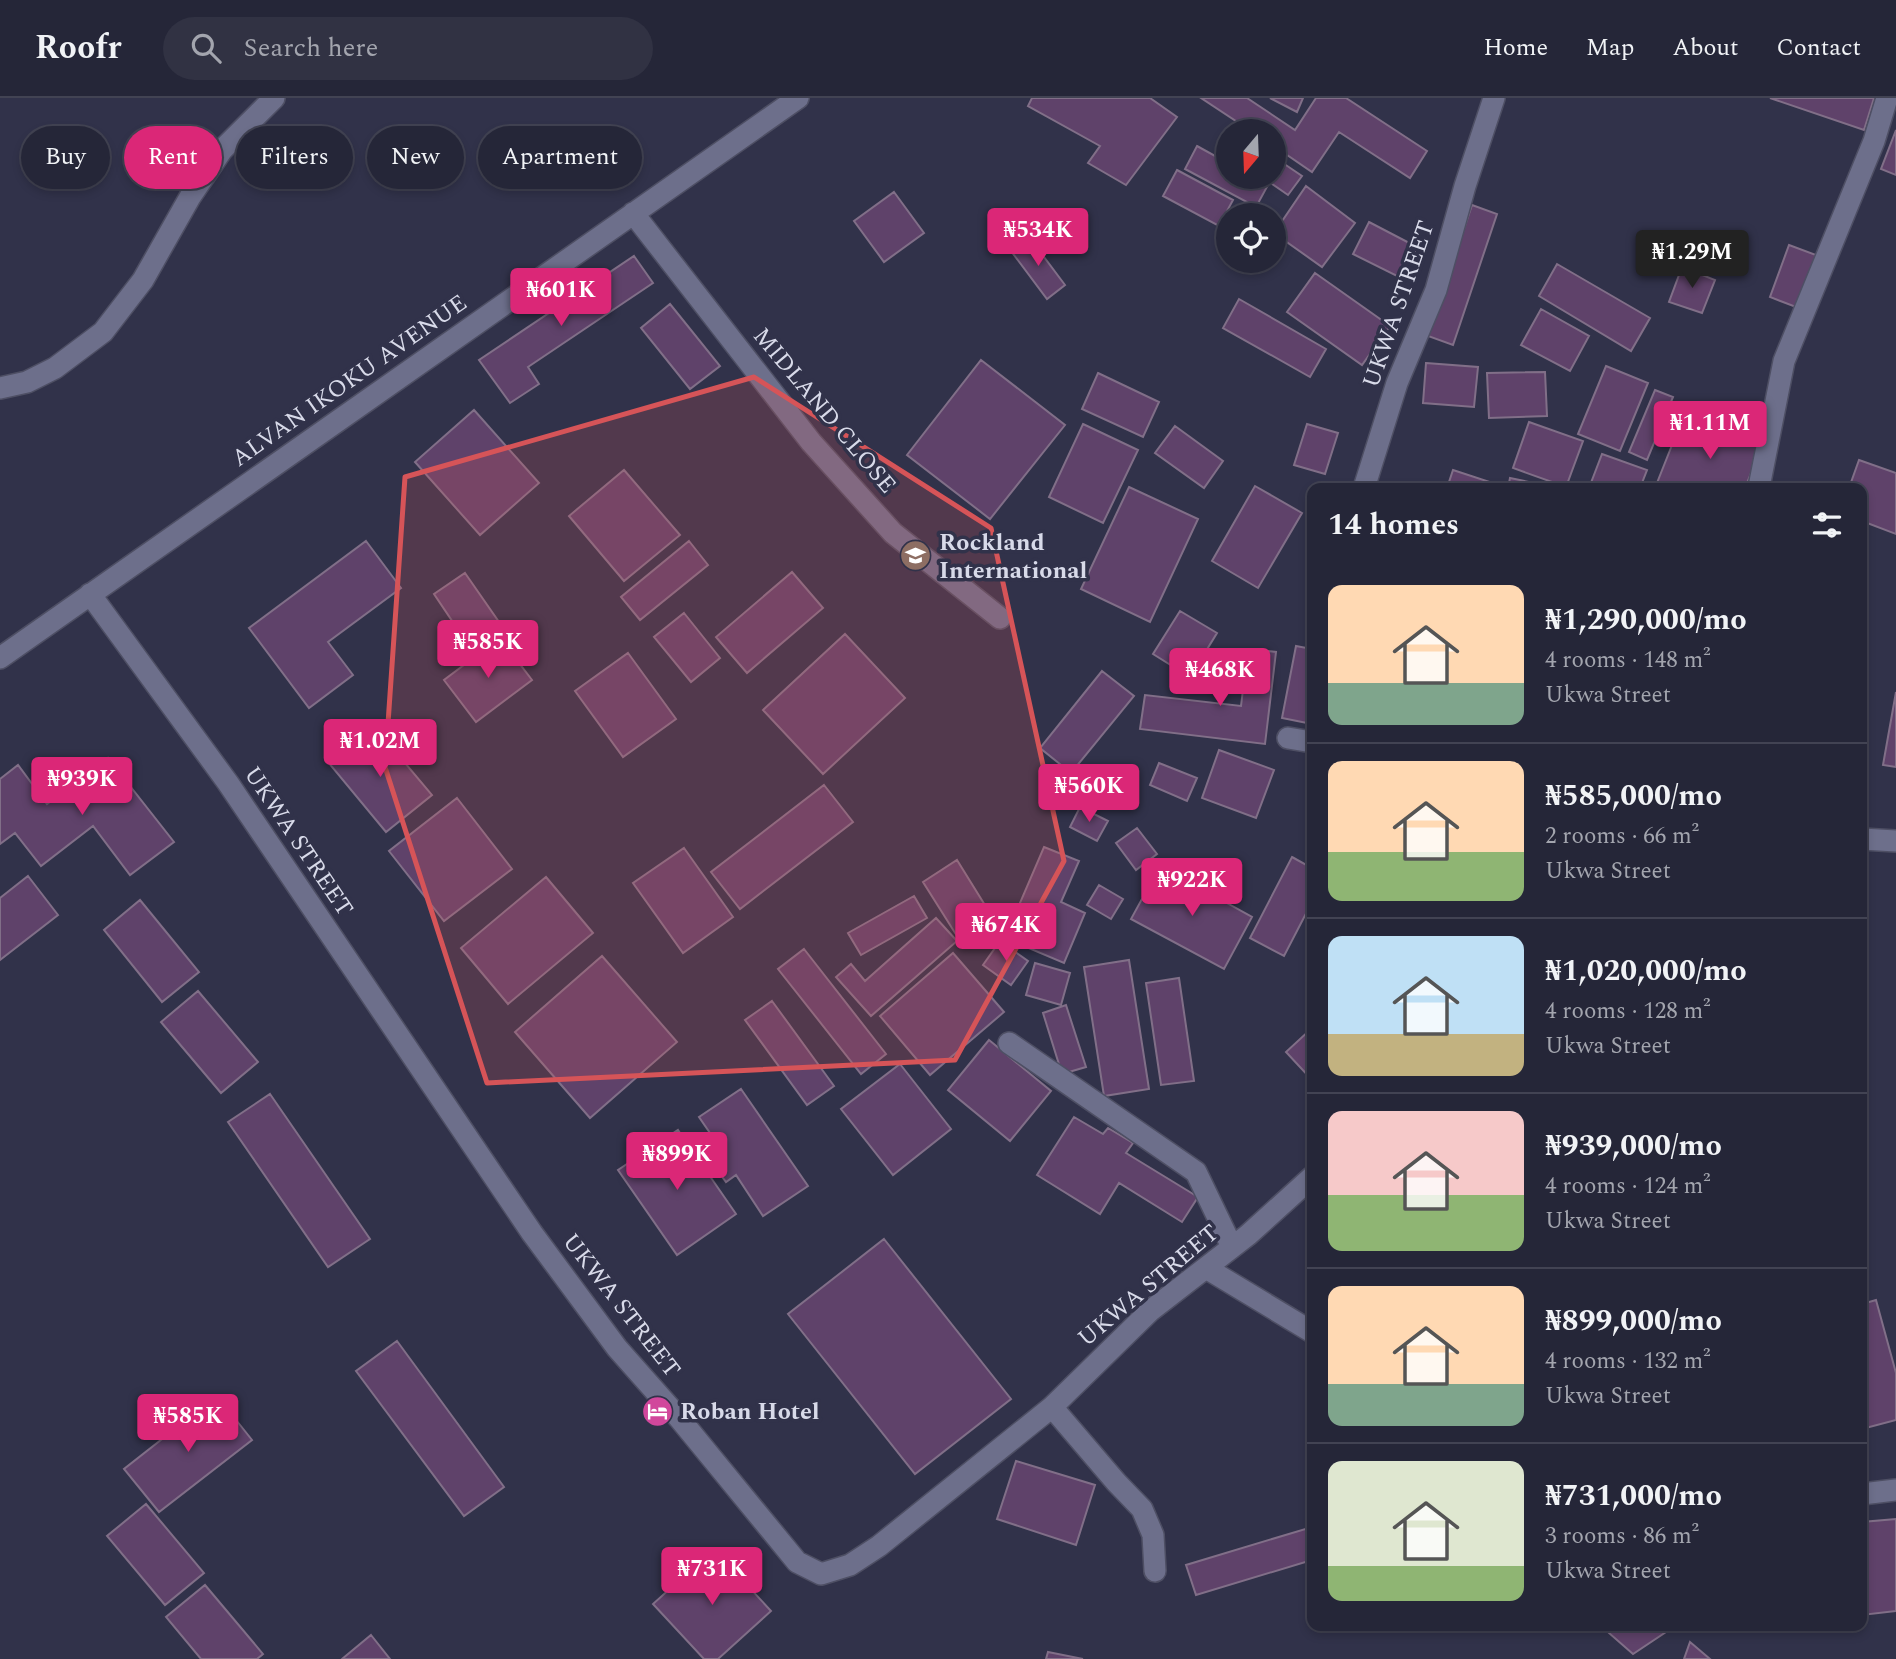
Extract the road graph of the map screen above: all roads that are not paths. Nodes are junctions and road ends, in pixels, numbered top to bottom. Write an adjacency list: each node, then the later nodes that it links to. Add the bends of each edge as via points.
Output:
1 (275, 98): 6 (street, via 222,150 143,279 103,331 55,368 27,382)
2 (798, 98): 5 (street, ALVAN IKOKU AVENUE)
3 (1494, 98): 7 (street, UKWA STREET, via 1436,290 1397,383)
4 (1887, 98): 8 (street, via 1874,141 1784,361)
5 (633, 213): 9 (street, ALVAN IKOKU AVENUE); 10 (street, MIDLAND CLOSE, via 811,442 884,523)
6 (0, 388)
7 (1366, 483)
8 (1760, 483)
9 (90, 594): 11 (street, ALVAN IKOKU AVENUE); 21 (street, UKWA STREET, via 228,783 540,1244 617,1348 797,1562 821,1574 850,1565)
10 (1000, 618)
11 (0, 658)
12 (1288, 738): 13 (street)
13 (1307, 740)
14 (1867, 839): 15 (street)
15 (1896, 841)
16 (1009, 1043): 18 (street, via 1196,1171)
17 (1307, 1181): 18 (street, UKWA STREET)
18 (1232, 1247): 19 (street, UKWA STREET)
19 (1206, 1268): 20 (street); 21 (street, UKWA STREET, via 1150,1311)
20 (1307, 1329)
21 (1052, 1407): 24 (street, via 1142,1509 1153,1535)
22 (1896, 1490): 23 (street)
23 (1867, 1493)
24 (1156, 1571)

